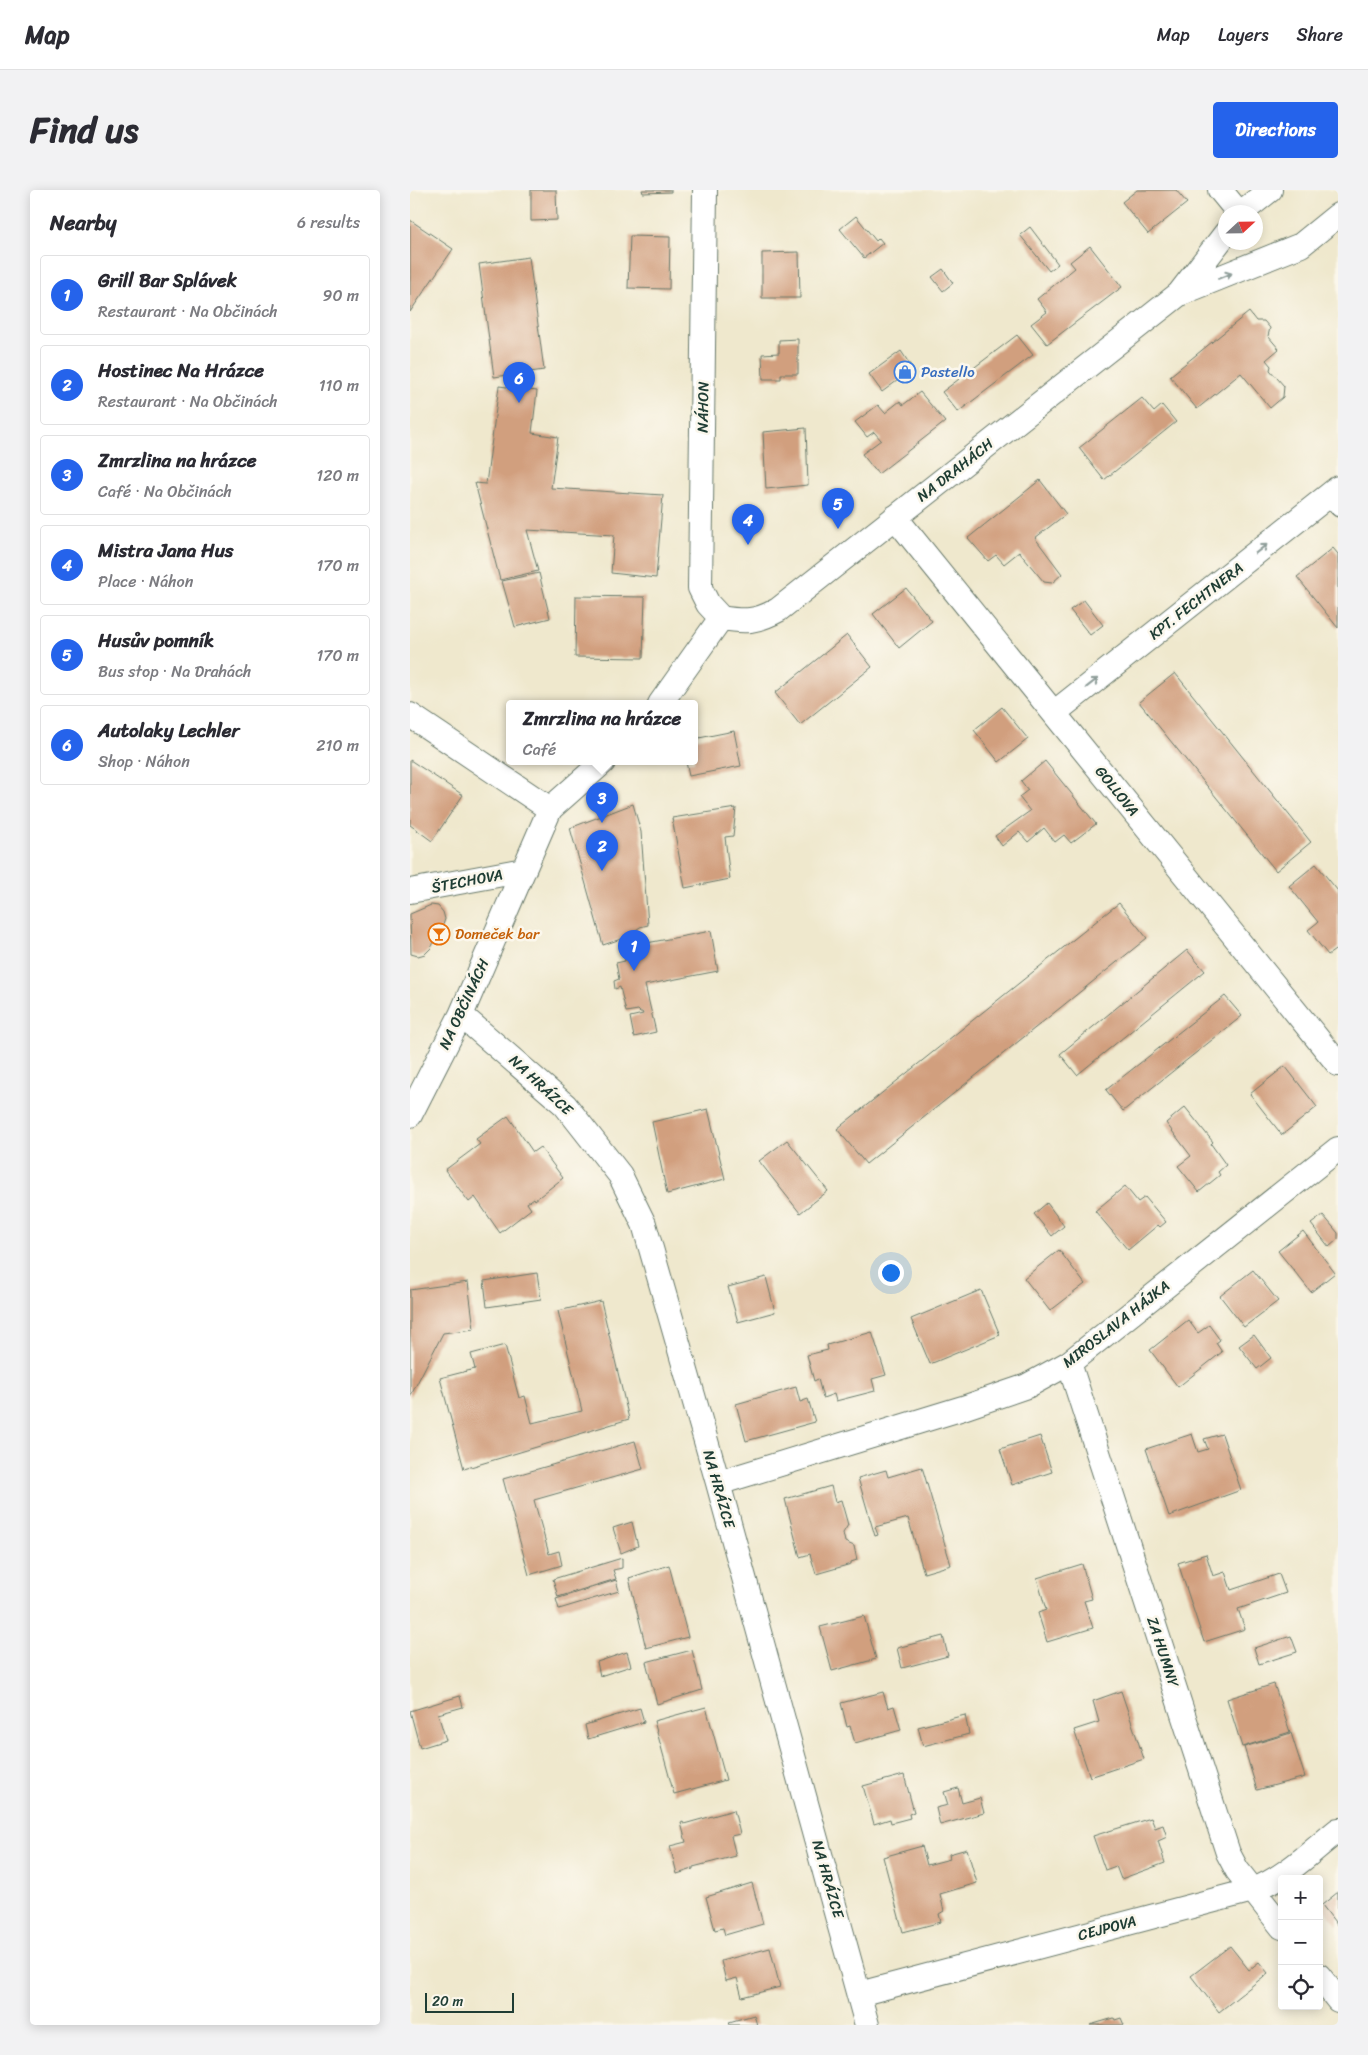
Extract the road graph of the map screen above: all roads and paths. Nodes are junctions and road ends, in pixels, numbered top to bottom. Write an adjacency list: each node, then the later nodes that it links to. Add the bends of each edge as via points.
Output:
1 (705, 190): 11 (street, NÁHON, via 700,588 708,604)
2 (1220, 190): 4 (street)
3 (1270, 190): 5 (street)
4 (1232, 205)
5 (1251, 205)
6 (1338, 216): 8 (street, NA DRAHÁCH, one-way to 6, via 1301,246)
7 (1218, 243): 8 (street, NA DRAHÁCH)
8 (1179, 294): 10 (street, NA DRAHÁCH)
9 (1334, 498): 13 (street, KPT. FECHTNERA, one-way to 9)
10 (895, 517): 11 (street, NA DRAHÁCH, via 778,610 760,620 741,622); 13 (street, GOLLOVA)
11 (721, 618): 12 (street)
12 (663, 700)
13 (1054, 713): 20 (street, GOLLOVA)
14 (410, 715): 16 (street)
15 (599, 765): 16 (street, NA OBČINÁCH)
16 (550, 808): 17 (street, NA OBČINÁCH)
17 (524, 870): 18 (street, ŠTECHOVA); 19 (street, NA OBČINÁCH)
18 (410, 891)
19 (461, 1015): 21 (street, NA OBČINÁCH); 24 (street, NA HRÁZCE, via 565,1104 620,1175 644,1224)
20 (1338, 1064)
21 (410, 1115)
22 (1338, 1149): 23 (street, MIROSLAVA HÁJKA)
23 (1069, 1363): 24 (street, MIROSLAVA HÁJKA, via 1027,1386 964,1408); 26 (street, ZA HUMNY, via 1228,1853)
24 (718, 1483): 29 (street, NA HRÁZCE)
25 (1338, 1830): 26 (street, CEJPOVA, via 1278,1877)
26 (1253, 1890): 27 (street, ZA HUMNY); 29 (street, CEJPOVA)
27 (1278, 1922)
28 (1323, 1981): 30 (street)
29 (859, 1994): 31 (street, NA HRÁZCE)
30 (1338, 2000)
31 (867, 2025)

